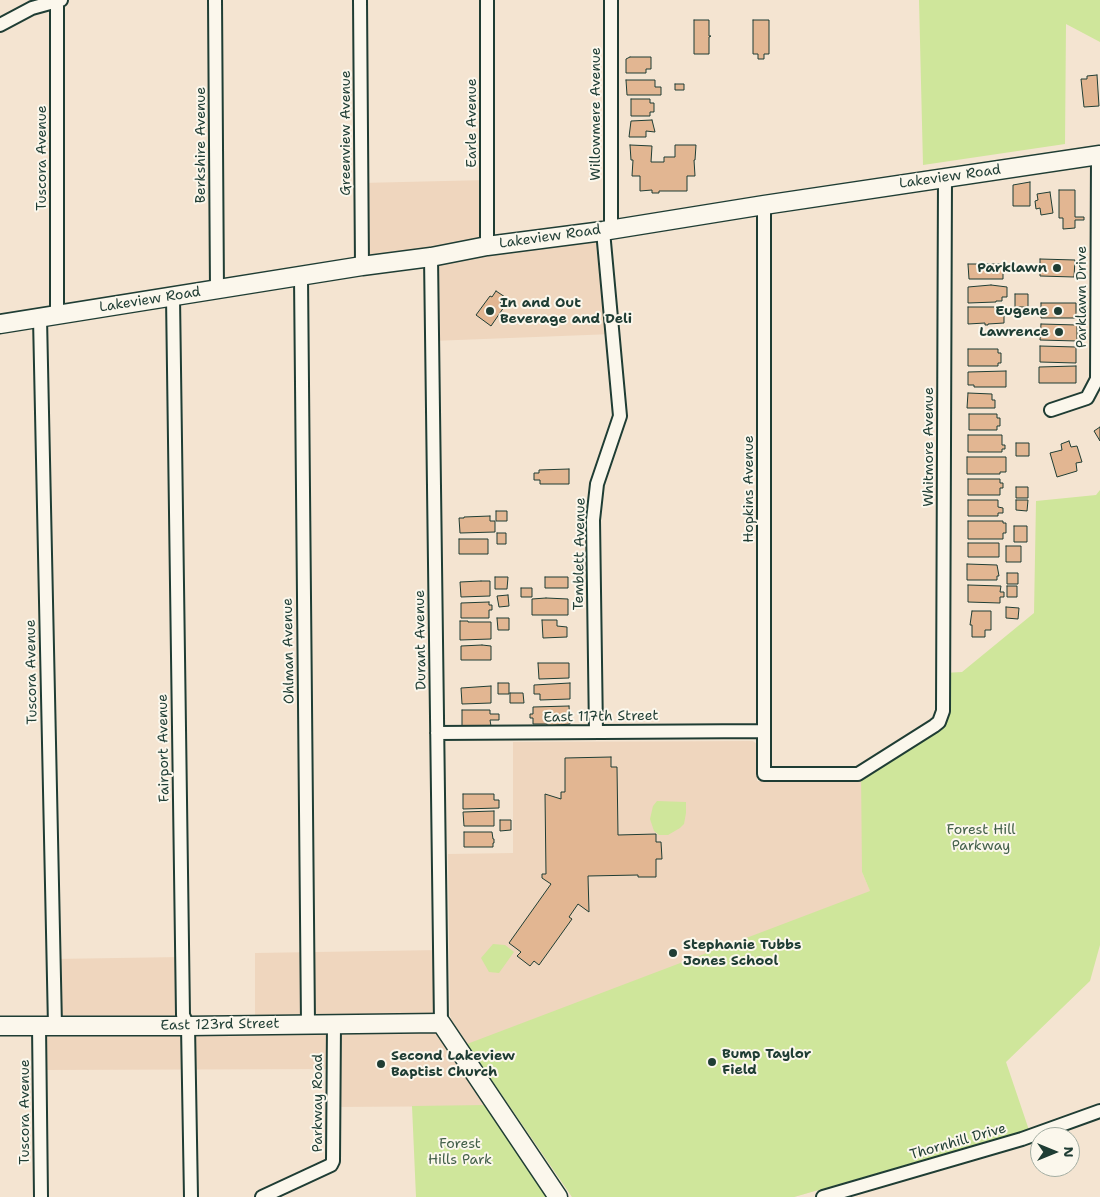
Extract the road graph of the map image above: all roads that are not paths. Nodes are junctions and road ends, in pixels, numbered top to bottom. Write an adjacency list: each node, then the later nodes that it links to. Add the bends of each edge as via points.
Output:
1 (215, 0): 15 (street, Berkshire Avenue)
2 (360, 0): 13 (street, Greenview Avenue)
3 (487, 0): 11 (street, Earle Avenue)
4 (611, 0): 10 (street, Willowmere Avenue)
5 (59, 1): 6 (street, via 32,8); 17 (street, Tuscora Avenue)
6 (0, 25)
7 (1099, 156): 8 (street, Lakeview Road); 19 (street, Parklawn Drive, via 1097,379 1087,398)
8 (944, 178): 9 (street, Lakeview Road); 23 (street, Whitmore Avenue, via 942,716 934,726 858,774)
9 (764, 205): 10 (street, Lakeview Road); 20 (street, Hopkins Avenue)
10 (607, 229): 11 (street, Lakeview Road); 21 (street, Temblett Avenue, via 620,416 596,484 593,520)
11 (487, 246): 12 (street, Lakeview Road)
12 (431, 257): 13 (street, Lakeview Road); 22 (street, Durant Avenue)
13 (362, 266): 14 (street, Lakeview Road)
14 (301, 277): 15 (street, Lakeview Road); 25 (street, Ohlman Avenue)
15 (217, 290): 16 (street, Lakeview Road)
16 (173, 297): 17 (street, Lakeview Road); 29 (street, Fairport Avenue, via 183,1015)
17 (48, 316): 18 (street, Lakeview Road); 28 (street, Tuscora Avenue)
18 (0, 324)
19 (1051, 410)
20 (764, 731): 21 (street, East 117th Street); 23 (street, Hopkins Avenue)
21 (596, 732): 22 (street, East 117th Street)
22 (438, 733): 24 (street, Durant Avenue)
23 (764, 774)
24 (441, 1023): 26 (street, East 123rd Street); 34 (street)
25 (308, 1024): 26 (street, East 123rd Street); 29 (street, East 123rd Street)
26 (334, 1024): 33 (street, Parkway Road, via 333,1161 331,1165)
27 (0, 1026): 28 (street, East 123rd Street)
28 (47, 1026): 29 (street, East 123rd Street); 31 (street, Tuscora Avenue)
29 (188, 1026): 32 (street, Fairport Avenue)
30 (1100, 1111): 35 (street, Thornhill Drive, via 1022,1139)
31 (41, 1197)
32 (191, 1197)
33 (262, 1197)
34 (558, 1197)
35 (823, 1197)

